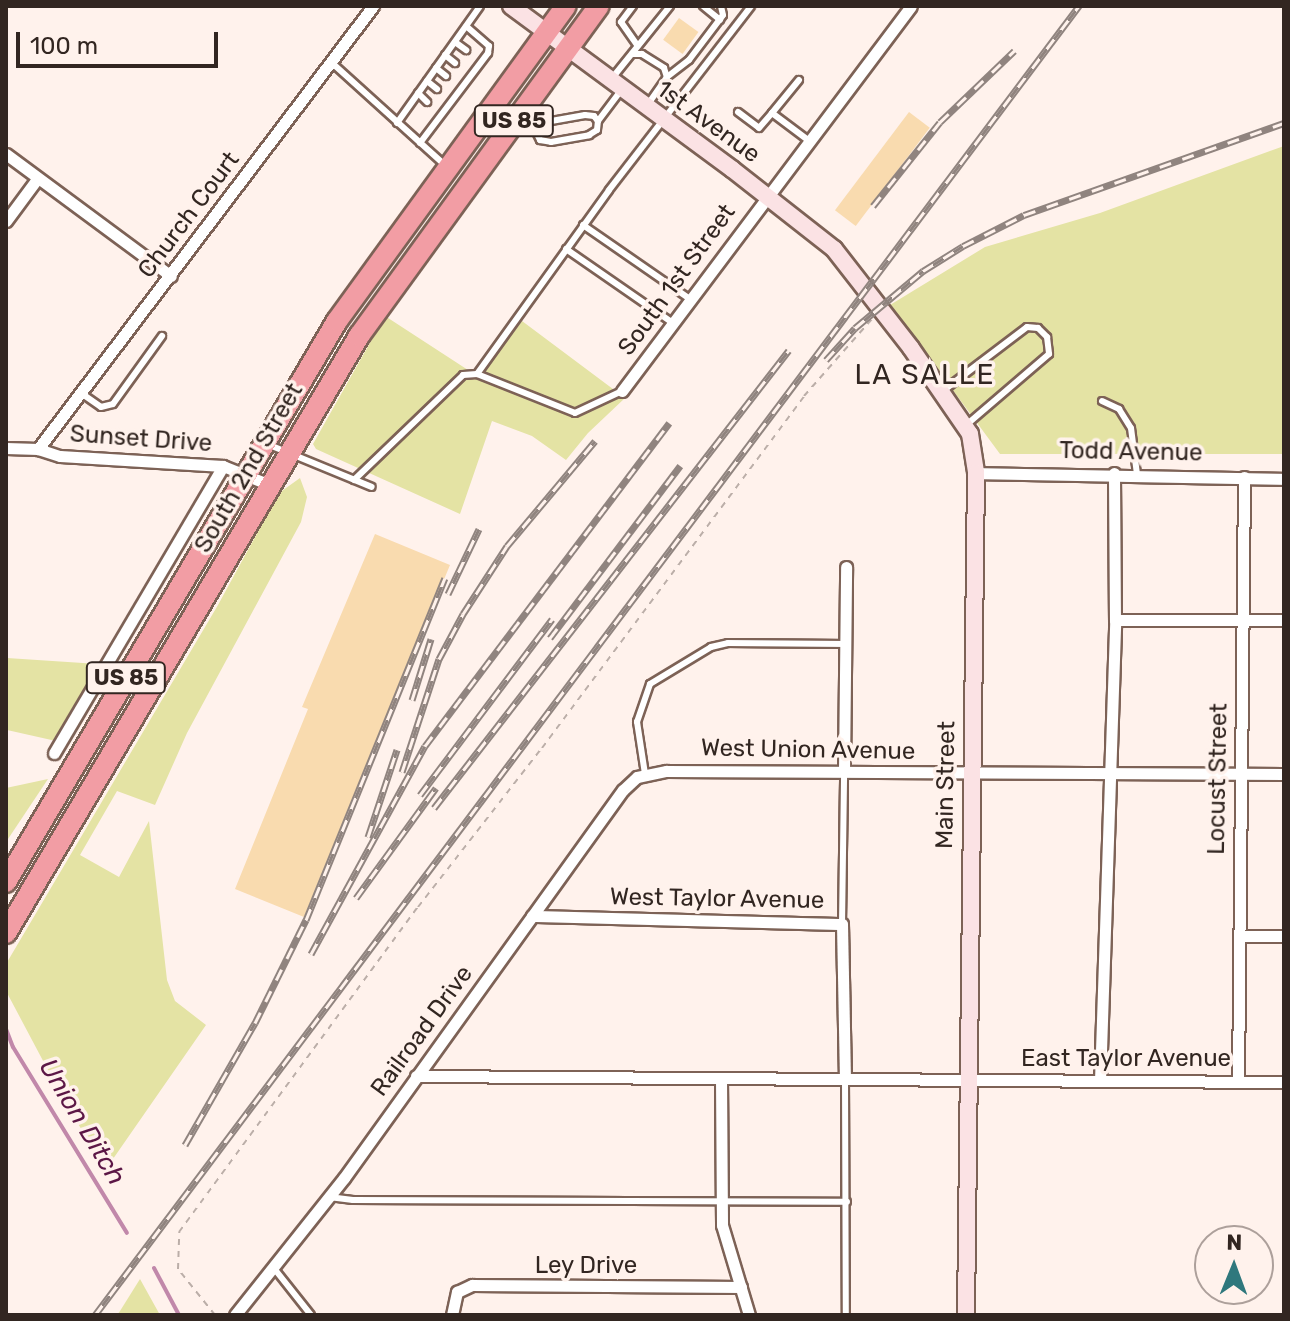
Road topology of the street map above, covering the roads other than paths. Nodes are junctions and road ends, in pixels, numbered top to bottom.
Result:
1 (373, 6) edge
2 (480, 6) edge
3 (511, 6) edge
4 (566, 6) edge
5 (599, 6) edge
6 (633, 6) edge
7 (670, 6) edge
8 (703, 6) edge
9 (721, 6) edge
10 (751, 6) edge
11 (911, 6) edge
12 (720, 20) junction
13 (466, 26) junction
14 (546, 33) junction
15 (455, 42) junction
16 (638, 46) junction
17 (567, 48) junction
18 (466, 50) dead end
19 (632, 54) junction
20 (445, 55) junction
21 (331, 62) junction
22 (455, 63) dead end
23 (436, 68) junction
24 (446, 76) dead end
25 (667, 77) junction
26 (799, 80) dead end
27 (427, 81) junction
28 (616, 84) junction
29 (437, 89) dead end
30 (418, 93) junction
31 (427, 102) dead end
32 (647, 106) junction
33 (738, 112) dead end
34 (772, 113) junction
35 (665, 120) junction
36 (598, 121) junction
37 (397, 123) junction
38 (511, 125) junction
39 (536, 132) junction
40 (808, 140) junction
41 (420, 143) junction
42 (6, 154) edge
43 (447, 167) junction
44 (37, 179) junction
45 (767, 196) junction
46 (6, 221) edge
47 (583, 225) junction
48 (566, 249) junction
49 (171, 276) junction
50 (866, 290) joint
51 (690, 299) junction
52 (673, 323) junction
53 (162, 336) dead end
54 (477, 374) junction
55 (622, 391) joint
56 (941, 392) junction
57 (81, 393) junction
58 (1102, 401) dead end
59 (964, 427) junction
60 (264, 443) junction
61 (6, 448) edge
62 (38, 449) junction
63 (287, 453) junction
64 (223, 466) junction
65 (247, 473) junction
66 (976, 473) junction
67 (1114, 473) junction
68 (1137, 474) junction
69 (1244, 477) junction
70 (1284, 479) edge
71 (354, 480) junction
72 (270, 485) junction
73 (372, 487) dead end
74 (846, 567) dead end
75 (1115, 620) junction
76 (1243, 620) junction
77 (1284, 620) edge
78 (845, 644) junction
79 (54, 753) dead end
80 (844, 771) junction
81 (1240, 773) junction
82 (645, 774) junction
83 (971, 774) junction
84 (1108, 774) junction
85 (1284, 774) edge
86 (6, 882) edge
87 (532, 916) junction
88 (842, 924) junction
89 (6, 933) edge
90 (1240, 936) junction
91 (1284, 936) edge
92 (416, 1076) junction
93 (721, 1079) junction
94 (845, 1079) junction
95 (968, 1080) junction
96 (1100, 1081) junction
97 (1238, 1082) junction
98 (1284, 1082) edge
99 (329, 1197) junction
100 (721, 1202) junction
101 (847, 1202) junction
102 (273, 1267) junction
103 (741, 1287) junction
104 (235, 1315) edge
105 (311, 1315) edge
106 (452, 1315) edge
107 (749, 1315) edge
108 (846, 1315) edge
109 (966, 1315) edge

1 - 21 street, Church Court
2 - 13 lane
3 - 14 street, 1st Avenue
4 - 14 highway, US 85
5 - 17 highway, US 85
6 - 16 lane
7 - 16 lane
8 - 12 lane
9 - 12 lane
10 - 35 lane
11 - 40 street, South 1st Street
12 - 25 lane
13 - 15 lane
13 - 41 lane
14 - 17 street, 1st Avenue
14 - 43 highway, South 2nd Street / US 85
15 - 18 lane
15 - 20 lane
16 - 19 lane
17 - 28 street, 1st Avenue
17 - 38 highway, South 2nd Street / US 85
19 - 25 lane
19 - 28 lane
20 - 22 lane
20 - 23 lane
21 - 37 lane
21 - 49 street, Church Court
23 - 24 lane
23 - 27 lane
25 - 32 lane
26 - 34 lane
27 - 29 lane
27 - 30 lane
28 - 32 street, 1st Avenue
28 - 36 lane
30 - 31 lane
30 - 37 lane
32 - 35 street, 1st Avenue
33 - 34 lane
34 - 40 lane
35 - 45 street, 1st Avenue
35 - 47 lane
36 - 39 lane
36 - 39 lane
37 - 41 lane
38 - 39 lane
38 - 63 highway, South 2nd Street / US 85
40 - 45 street, South 1st Street
41 - 43 lane
42 - 44 street
43 - 60 highway, South 2nd Street / US 85
44 - 46 street
44 - 49 street
45 - 50 street, 1st Avenue
45 - 51 street, South 1st Street
47 - 48 lane
47 - 51 lane
48 - 52 lane
48 - 54 lane
49 - 57 street, Church Court
50 - 56 street, Main Street
51 - 52 street, South 1st Street
52 - 55 street, South 1st Street
53 - 57 lane
54 - 55 lane
54 - 71 lane
56 - 59 street, Main Street
56 - 59 lane
57 - 62 street, Church Court
58 - 68 lane
59 - 66 street, Main Street
60 - 63 lane
60 - 65 highway, South 2nd Street / US 85
61 - 62 street, Sunset Drive
62 - 64 street, Sunset Drive
63 - 71 lane
63 - 72 highway, South 2nd Street / US 85
64 - 65 street, Sunset Drive
64 - 79 street
65 - 72 street, Sunset Drive
65 - 86 highway, South 2nd Street / US 85
66 - 67 street, Todd Avenue
66 - 83 street, Main Street
67 - 68 street, Todd Avenue
67 - 75 street
68 - 69 street, Todd Avenue
69 - 70 street, Todd Avenue
69 - 76 street, Locust Street
71 - 73 lane
72 - 89 highway, South 2nd Street / US 85
74 - 78 street
75 - 76 street
75 - 84 street
76 - 77 street
76 - 81 street, Locust Street
78 - 80 street
78 - 82 lane
80 - 82 street, West Union Avenue
80 - 83 street, West Union Avenue
80 - 88 lane
81 - 84 street, West Union Avenue
81 - 85 street, West Union Avenue
81 - 90 street, Locust Street
82 - 87 street, Railroad Drive
83 - 84 street, West Union Avenue
83 - 95 street, Main Street
84 - 96 street
87 - 88 street, West Taylor Avenue
87 - 92 street, Railroad Drive
88 - 94 street, West Taylor Avenue
90 - 91 street
90 - 97 street, Locust Street
92 - 93 street
92 - 99 street, Railroad Drive
93 - 94 street
93 - 100 street
94 - 95 street
94 - 101 lane
95 - 96 street, East Taylor Avenue
95 - 109 street, Main Street
96 - 97 street, East Taylor Avenue
97 - 98 street, East Taylor Avenue
99 - 100 lane
99 - 102 street, Railroad Drive
100 - 101 lane
100 - 103 street
101 - 108 lane
102 - 104 street, Railroad Drive
102 - 105 lane
103 - 106 street, Ley Drive
103 - 107 street

